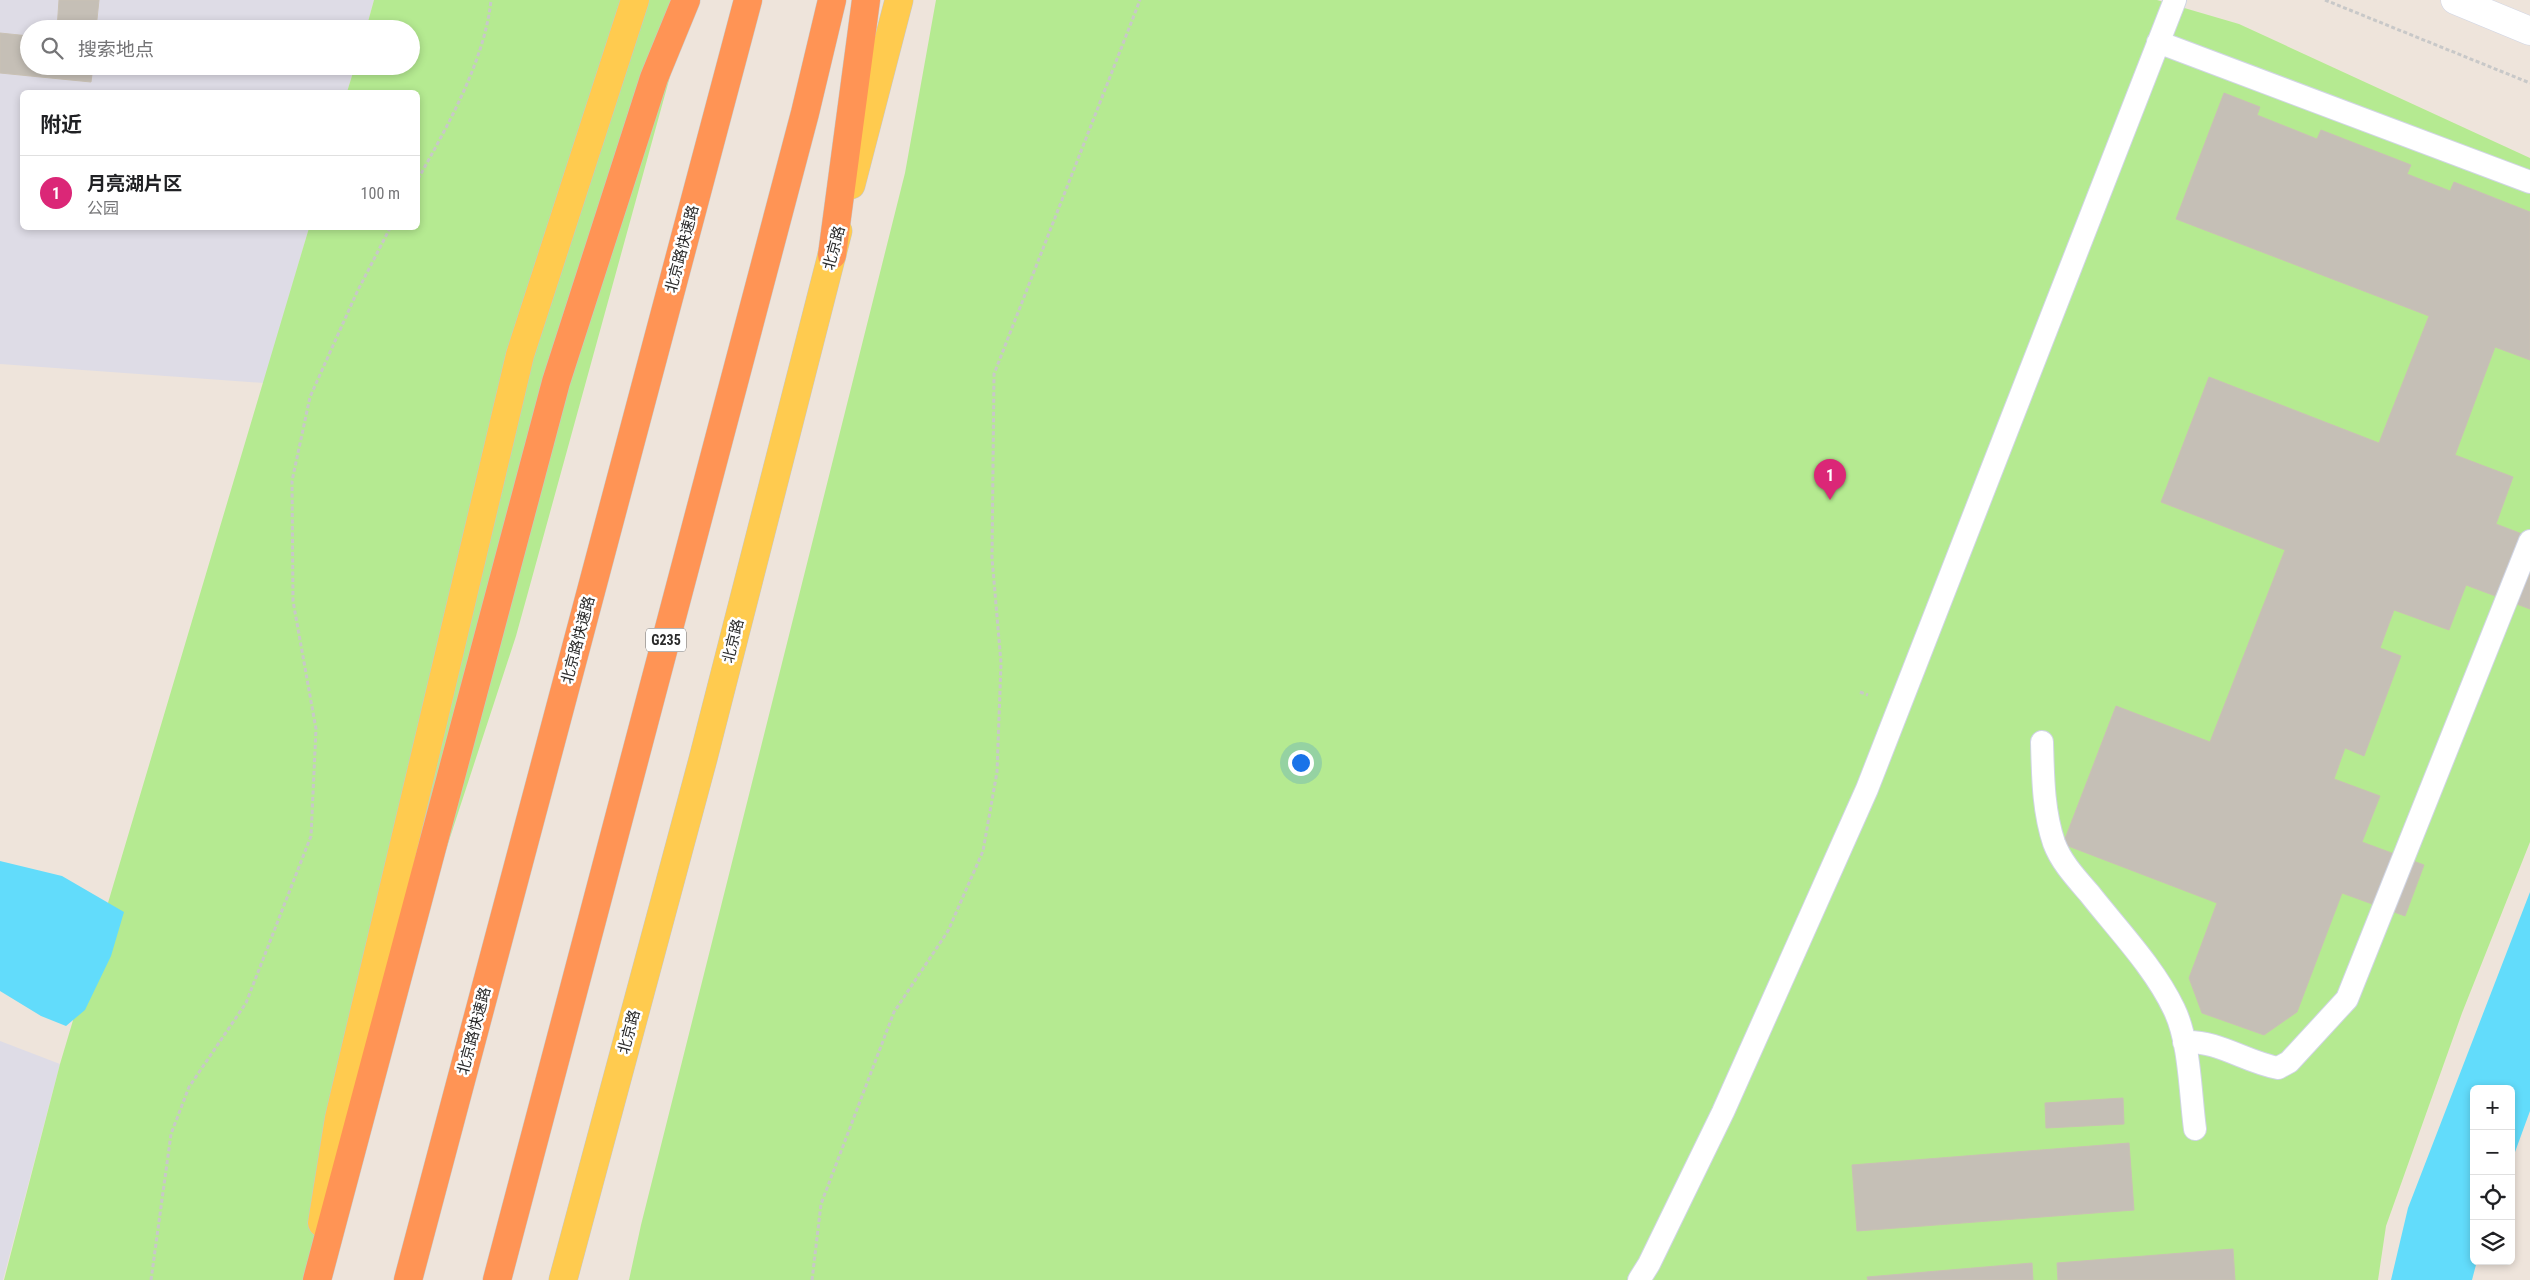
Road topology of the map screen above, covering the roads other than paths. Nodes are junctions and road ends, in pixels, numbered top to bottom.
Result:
1 (634, 0) edge
2 (686, 0) edge
3 (748, 0) edge
4 (832, 0) edge
5 (866, 0) edge
6 (899, 0) edge
7 (2175, 0) edge
8 (2455, 0) edge
9 (2530, 32) edge
10 (2158, 42) junction
11 (2530, 182) edge
12 (832, 255) junction
13 (2530, 541) edge
14 (2042, 742) dead end
15 (2184, 1042) junction
16 (2194, 1129) dead end
17 (313, 1280) edge
18 (317, 1280) edge
19 (408, 1280) edge
20 (497, 1280) edge
21 (563, 1280) edge
22 (1639, 1280) edge

1 - 17 main road
2 - 18 highway
3 - 19 highway, 北京路快速路
4 - 20 highway, G235
5 - 12 highway
6 - 12 main road, 北京路
7 - 10 lane
8 - 9 street
10 - 11 lane
10 - 22 lane
12 - 21 main road, 北京路
13 - 15 lane
14 - 15 lane
15 - 16 lane

